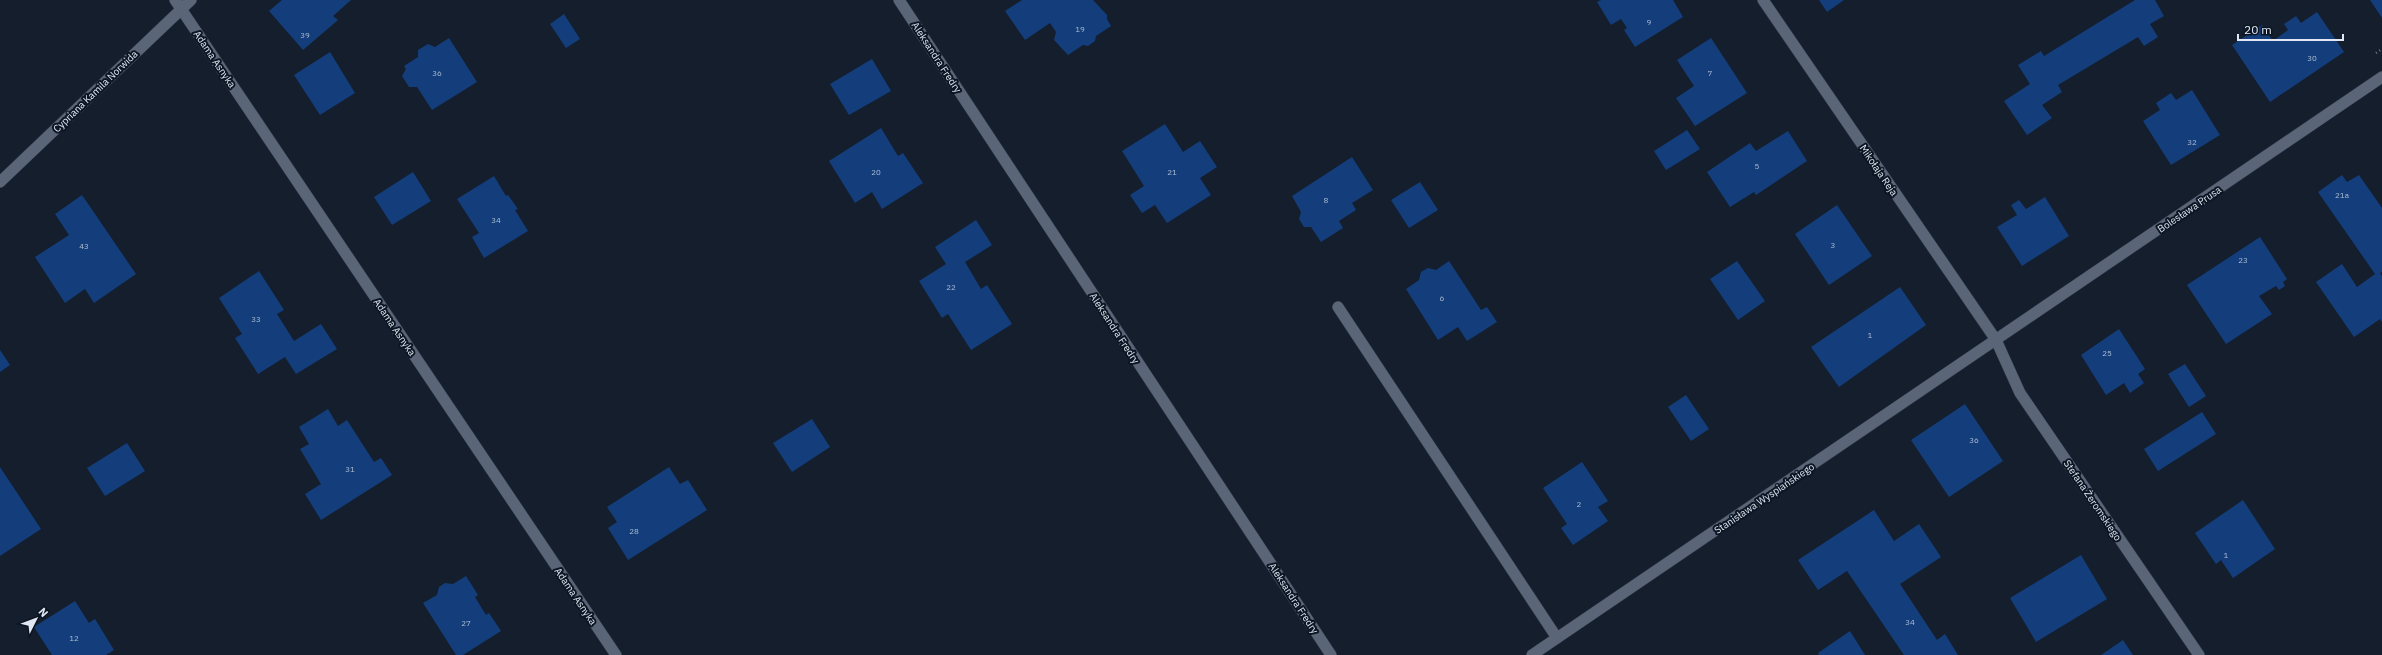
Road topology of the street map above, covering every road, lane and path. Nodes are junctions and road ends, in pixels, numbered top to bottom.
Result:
1 (191, 0) edge
2 (899, 0) edge
3 (1763, 0) edge
4 (178, 5) edge
5 (2382, 78) edge
6 (0, 182) edge
7 (1338, 307) dead end
8 (1996, 340) junction
9 (1557, 638) junction
10 (616, 655) edge
11 (1331, 655) edge
12 (1532, 655) edge
13 (2199, 655) edge

1 - 4 street, Cypriana Kamila Norwida
2 - 11 street, Aleksandra Fredry
3 - 8 street, Mikołaja Reja
4 - 6 street, Cypriana Kamila Norwida
4 - 10 street, Adama Asnyka
5 - 8 street, Bolesława Prusa
7 - 9 street
8 - 9 street, Stanisława Wyspiańskiego
8 - 13 street, Stefana Żeromskiego
9 - 12 street, Stanisława Wyspiańskiego

